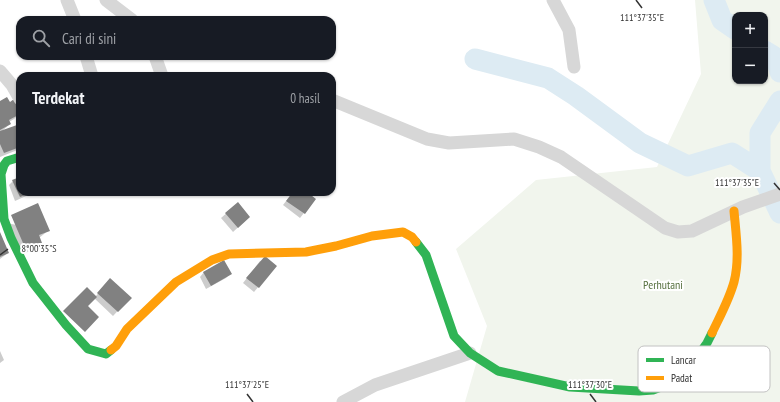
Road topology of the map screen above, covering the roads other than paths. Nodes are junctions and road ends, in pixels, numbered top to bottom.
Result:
1 (66, 0) edge
2 (106, 0) edge
3 (553, 0) edge
4 (73, 16) edge
5 (127, 16) edge
6 (87, 60) edge
7 (156, 60) edge
8 (574, 67) dead end
9 (0, 71) edge
10 (91, 72) edge
11 (161, 72) edge
12 (16, 92) edge
13 (336, 102) edge
14 (16, 158) edge
15 (780, 194) edge
16 (739, 209) junction
17 (705, 346) edge
18 (470, 353) junction
19 (649, 392) edge
20 (638, 397) edge
21 (342, 402) edge

1 - 4 street
2 - 5 street
3 - 8 street
6 - 10 street
7 - 11 street
9 - 12 street
13 - 16 street
14 - 18 street
15 - 16 street
16 - 17 street
18 - 20 street
18 - 21 street
19 - 20 street

